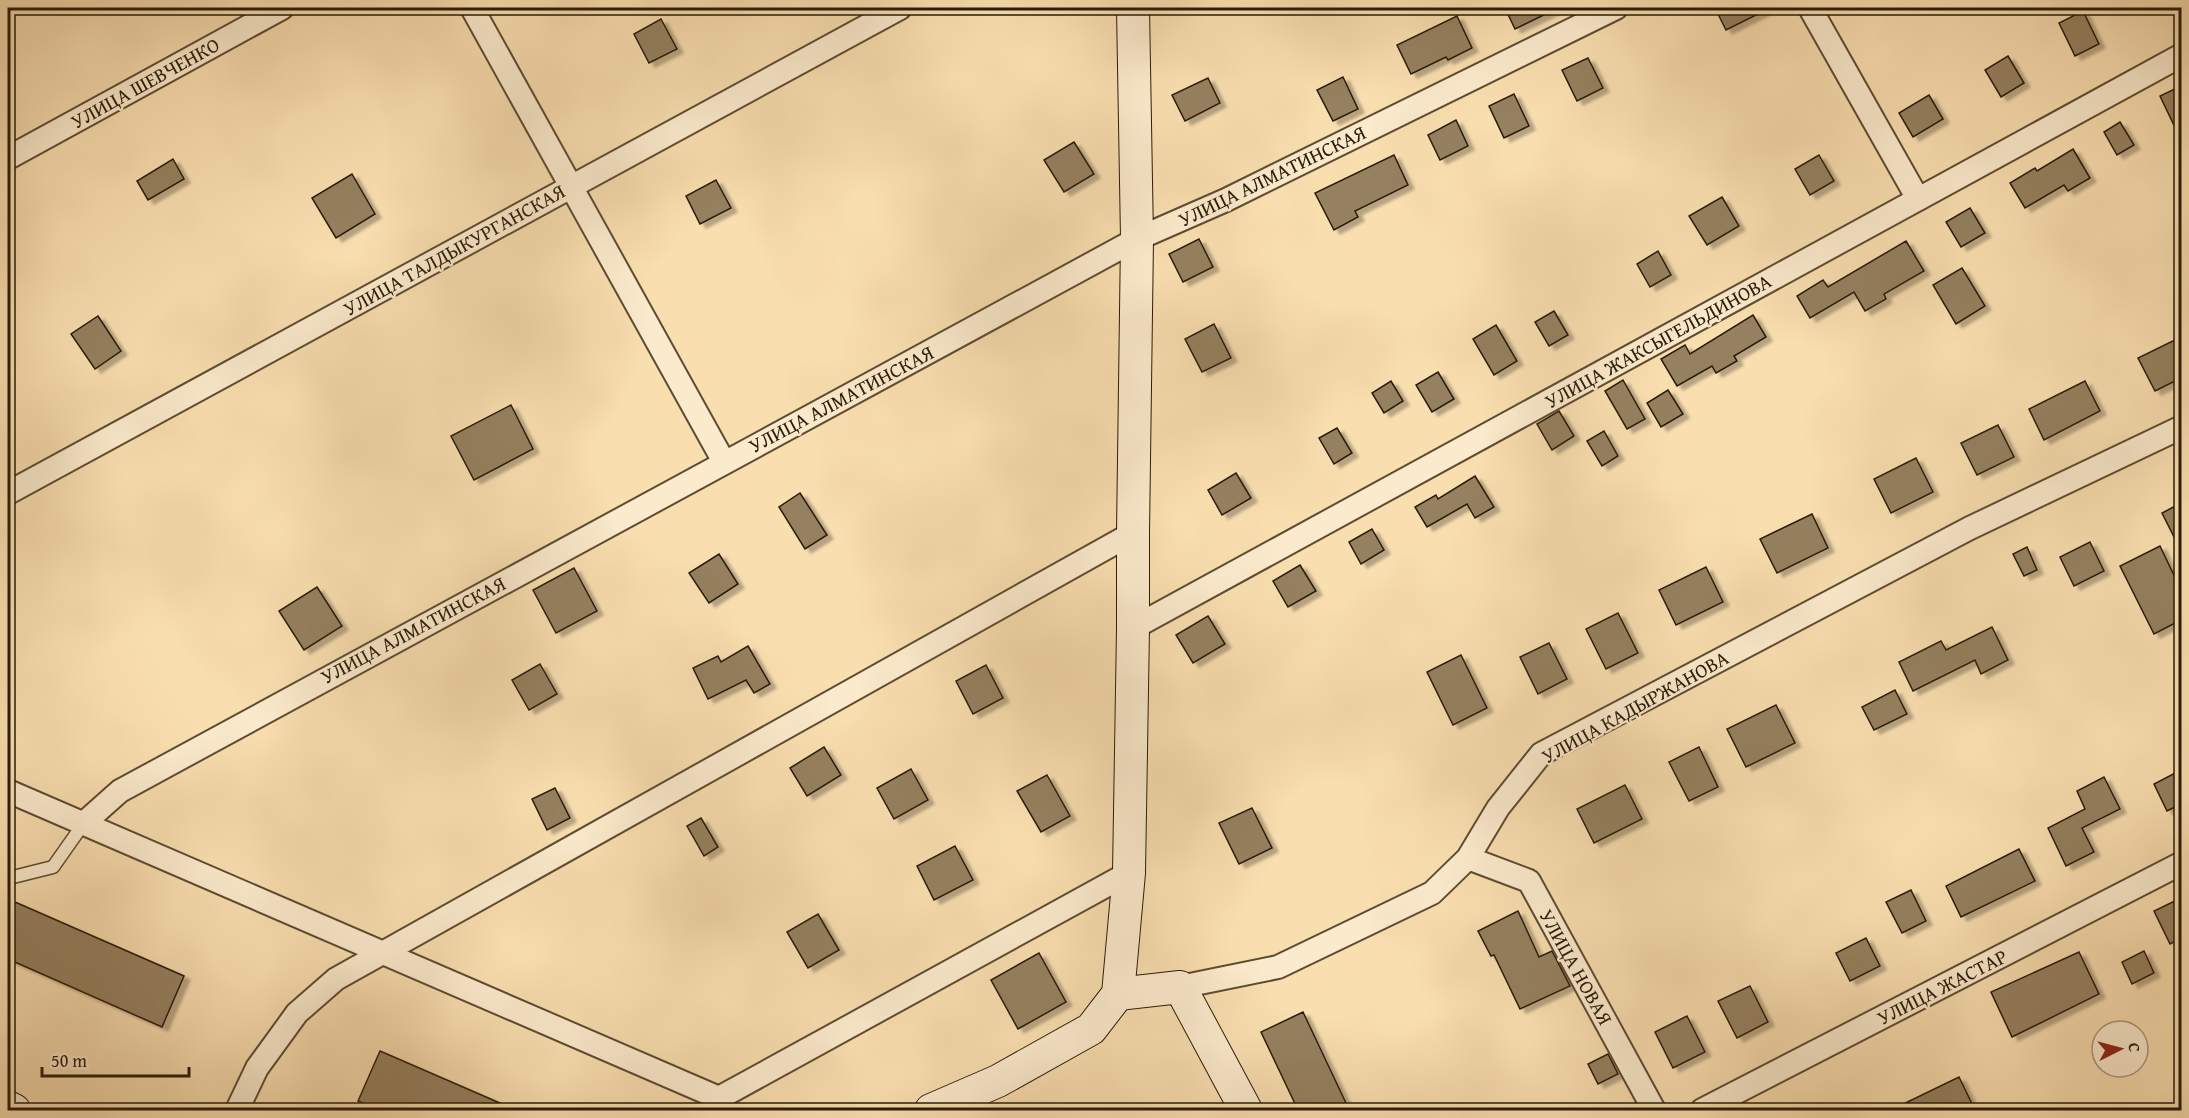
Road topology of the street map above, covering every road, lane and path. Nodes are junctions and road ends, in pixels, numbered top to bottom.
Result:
1 (282, 8) edge
2 (472, 8) edge
3 (900, 8) edge
4 (1133, 8) edge
5 (1616, 8) edge
6 (1810, 8) edge
7 (2181, 55) edge
8 (8, 158) edge
9 (571, 187) junction
10 (1918, 199) junction
11 (1137, 239) junction
12 (2181, 426) edge
13 (724, 462) junction
14 (8, 493) edge
15 (1133, 533) junction
16 (1133, 628) junction
17 (8, 791) edge
18 (84, 823) junction
19 (1468, 858) junction
20 (2181, 863) edge
21 (1129, 873) junction
22 (8, 875) edge
23 (383, 953) junction
24 (1180, 987) junction
25 (1118, 994) junction
26 (720, 1104) edge
27 (8, 1107) edge
28 (15, 1110) edge
29 (237, 1110) edge
30 (931, 1110) edge
31 (1246, 1110) edge
32 (1654, 1110) edge
33 (1702, 1110) edge

1 - 8 street, УЛИЦА ШЕВЧЕНКО
2 - 9 street
3 - 9 street, УЛИЦА ТАЛДЫКУРГАНСКАЯ
4 - 11 street
5 - 11 street, УЛИЦА АЛМАТИНСКАЯ
6 - 10 street
7 - 10 street, УЛИЦА ЖАКСЫГЕЛЬДИНОВА
9 - 13 street
9 - 14 street, УЛИЦА ТАЛДЫКУРГАНСКАЯ
10 - 16 street, УЛИЦА ЖАКСЫГЕЛЬДИНОВА
11 - 13 street, УЛИЦА АЛМАТИНСКАЯ
11 - 15 street
12 - 19 street, УЛИЦА КАДЫРЖАНОВА
13 - 18 street, УЛИЦА АЛМАТИНСКАЯ
15 - 16 street
15 - 23 street
16 - 21 street
17 - 18 street
18 - 22 lane
18 - 23 street
19 - 24 street, УЛИЦА КАДЫРЖАНОВА
19 - 32 street, УЛИЦА НОВАЯ
20 - 33 street, УЛИЦА ЖАСТАР
21 - 25 street
21 - 26 street
23 - 26 street
23 - 29 street
24 - 25 street, УЛИЦА КАДЫРЖАНОВА
24 - 31 street
25 - 30 street
27 - 28 street

